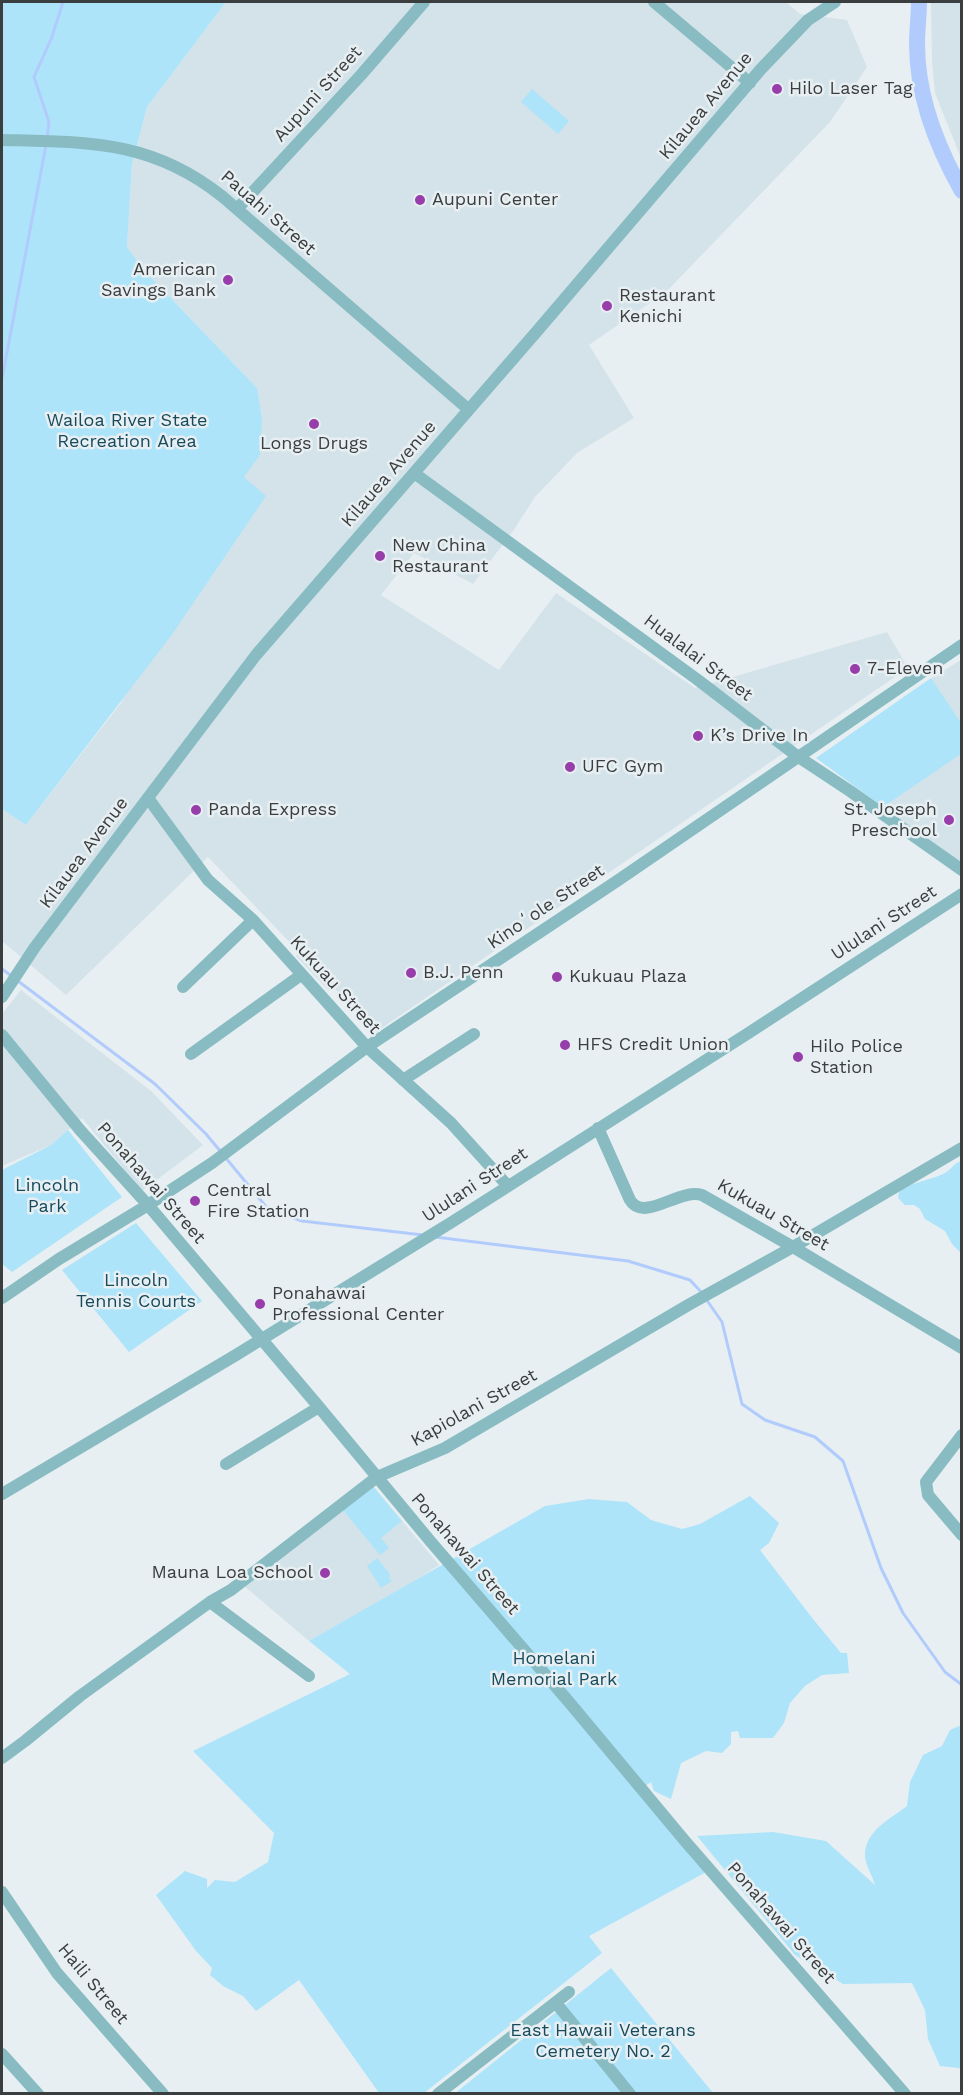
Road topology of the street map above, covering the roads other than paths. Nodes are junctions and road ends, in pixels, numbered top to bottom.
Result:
1 (424, 2) edge
2 (654, 2) edge
3 (835, 2) edge
4 (750, 83) junction
5 (2, 140) edge
6 (237, 208) junction
7 (468, 409) junction
8 (414, 473) junction
9 (962, 645) edge
10 (797, 756) junction
11 (148, 798) junction
12 (962, 870) edge
13 (962, 894) edge
14 (253, 920) junction
15 (301, 975) junction
16 (183, 987) dead end
17 (4, 993) edge
18 (474, 1034) dead end
19 (2, 1035) edge
20 (367, 1047) junction
21 (191, 1053) dead end
22 (403, 1080) junction
23 (598, 1128) junction
24 (962, 1148) edge
25 (507, 1185) junction
26 (148, 1205) junction
27 (793, 1247) junction
28 (2, 1298) edge
29 (261, 1340) junction
30 (962, 1348) edge
31 (319, 1407) junction
32 (962, 1435) edge
33 (226, 1464) dead end
34 (377, 1477) junction
35 (2, 1494) edge
36 (962, 1535) edge
37 (210, 1602) junction
38 (309, 1676) dead end
39 (2, 1758) edge
40 (2, 1892) edge
41 (569, 1992) dead end
42 (556, 2003) junction
43 (2, 2054) edge
44 (38, 2094) edge
45 (163, 2094) edge
46 (438, 2094) edge
47 (630, 2094) edge
48 (905, 2094) edge

1 - 6 street, Aupuni Street
2 - 4 street
3 - 4 street, Kilauea Avenue
4 - 7 street, Kilauea Avenue
5 - 6 street, Pauahi Street
6 - 7 street, Pauahi Street
7 - 8 street, Kilauea Avenue
8 - 10 street, Hualalai Street
8 - 11 street, Kilauea Avenue
9 - 10 street, Kinoʻole Street
10 - 12 street, Hualalai Street
10 - 20 street, Kinoʻole Street
11 - 14 street, Kukuau Street
11 - 17 street, Kilauea Avenue
13 - 23 street, Ululani Street
14 - 15 street, Kukuau Street
14 - 16 street
15 - 20 street, Kukuau Street
15 - 21 street
18 - 22 street
19 - 26 street, Ponahawai Street
20 - 22 street, Kukuau Street
20 - 26 street, Kinoʻole Street
22 - 25 street, Kukuau Street
23 - 25 street, Ululani Street
23 - 27 street, Kukuau Street
24 - 27 street, Kapiolani Street
25 - 29 street, Ululani Street
26 - 28 street, Kinoʻole Street
26 - 29 street, Ponahawai Street
27 - 30 street, Kukuau Street
27 - 34 street, Kapiolani Street
29 - 31 street, Ponahawai Street
29 - 35 street, Ululani Street
31 - 33 street
31 - 34 street, Ponahawai Street
32 - 36 street
34 - 37 street, Kapiolani Street
34 - 48 street, Ponahawai Street
37 - 38 street
37 - 39 street, Kapiolani Street
40 - 45 street, Haili Street
41 - 42 street
42 - 46 street
42 - 47 street
43 - 44 street

